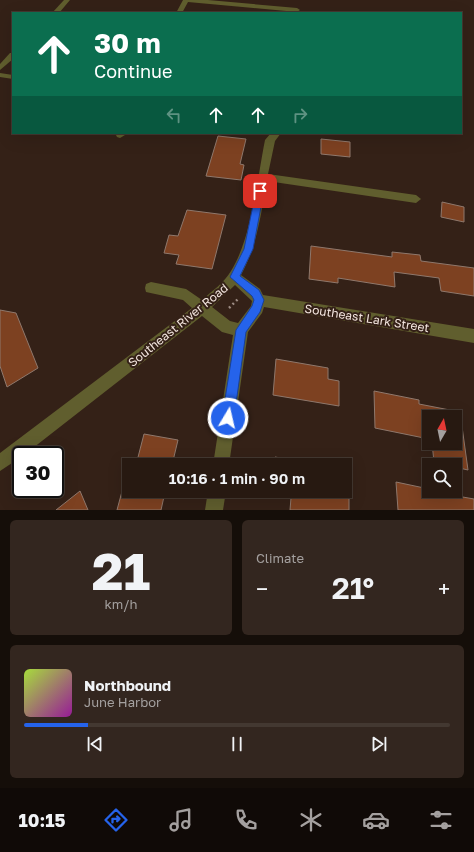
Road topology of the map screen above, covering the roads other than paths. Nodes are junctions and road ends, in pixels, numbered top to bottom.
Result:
1 (67, 0) edge
2 (186, 0) edge
3 (297, 9) edge
4 (56, 12) edge
5 (180, 12) edge
6 (12, 56) edge
7 (0, 68) edge
8 (0, 75) edge
9 (12, 77) edge
10 (271, 135) edge
11 (263, 177) junction
12 (416, 199) dead end
13 (234, 277) junction
14 (151, 288) dead end
15 (259, 300) junction
16 (203, 307) junction
17 (241, 330) junction
18 (474, 336) edge
19 (222, 458) edge
20 (0, 463) edge
21 (216, 498) edge
22 (214, 510) edge

1 - 4 street
2 - 3 street
2 - 5 street
6 - 7 street
8 - 9 street
10 - 11 street, Southeast River Road
11 - 12 street
11 - 13 street, Southeast River Road
13 - 15 street
13 - 16 street, Southeast River Road
14 - 16 street
15 - 17 street
15 - 18 street, Southeast Lark Street
16 - 17 street
16 - 20 street, Southeast River Road
17 - 19 street
21 - 22 street

